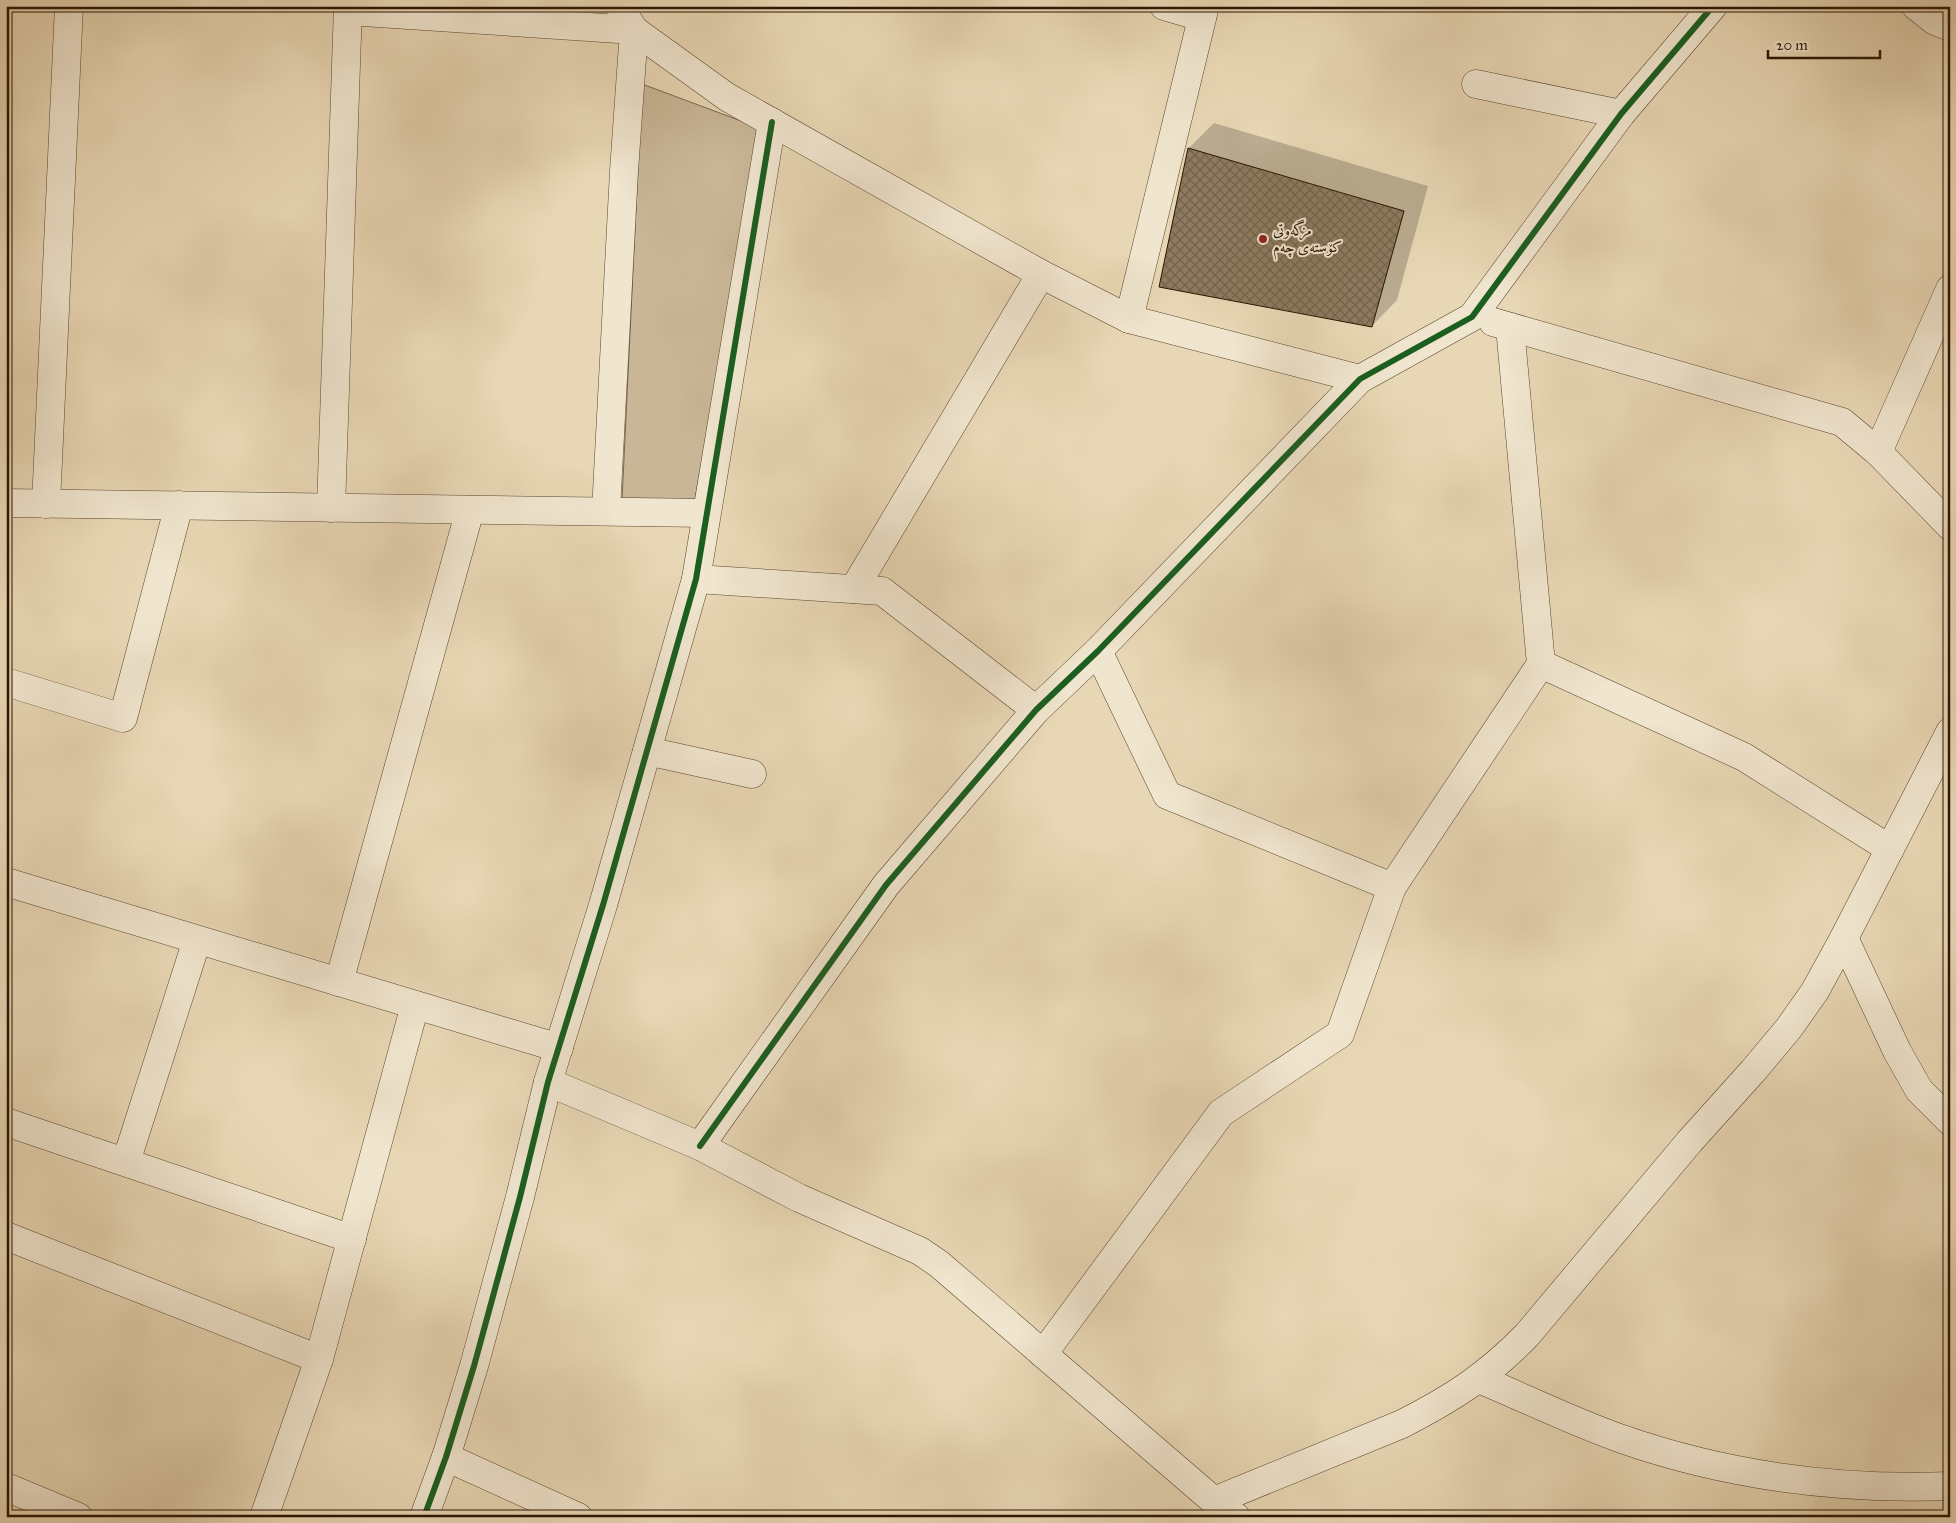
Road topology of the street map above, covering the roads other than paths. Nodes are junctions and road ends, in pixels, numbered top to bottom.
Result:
1 (69, 6) edge
2 (619, 6) edge
3 (1164, 6) edge
4 (1713, 6) edge
5 (1916, 6) edge
6 (348, 8) edge
7 (1204, 12) edge
8 (1692, 18) edge
9 (1950, 27) edge
10 (634, 30) junction
11 (1476, 84) dead end
12 (1621, 114) junction
13 (772, 122) junction
14 (1042, 274) junction
15 (1950, 289) edge
16 (1472, 316) junction
17 (1129, 319) junction
18 (1510, 327) junction
19 (1360, 379) junction
20 (1878, 452) junction
21 (6, 503) edge
22 (46, 504) junction
23 (180, 506) junction
24 (331, 508) junction
25 (470, 510) junction
26 (606, 511) junction
27 (706, 513) junction
28 (1950, 526) edge
29 (696, 578) junction
30 (854, 589) junction
31 (1098, 651) junction
32 (1541, 664) junction
33 (6, 682) edge
34 (1036, 710) junction
35 (1950, 732) edge
36 (647, 751) junction
37 (752, 774) dead end
38 (1890, 849) junction
39 (6, 882) edge
40 (1392, 887) junction
41 (1844, 938) junction
42 (198, 940) junction
43 (339, 982) junction
44 (415, 1005) junction
45 (559, 1048) junction
46 (548, 1082) junction
47 (1950, 1121) edge
48 (6, 1122) edge
49 (700, 1146) junction
50 (126, 1162) junction
51 (6, 1236) edge
52 (352, 1239) junction
53 (1043, 1354) junction
54 (319, 1359) junction
55 (1479, 1379) junction
56 (446, 1457) junction
57 (1950, 1486) edge
58 (6, 1487) edge
59 (1225, 1509) edge
60 (78, 1517) edge
61 (264, 1517) edge
62 (424, 1517) edge
63 (578, 1517) edge

1 - 22 street
2 - 10 street
3 - 7 street
4 - 8 street
5 - 9 street
6 - 10 street
6 - 24 street
7 - 17 street
8 - 12 street
10 - 13 street
10 - 26 street
11 - 12 street
12 - 16 street
13 - 14 street
13 - 27 street
14 - 17 street
14 - 30 street
15 - 20 street
16 - 18 street
16 - 19 street
17 - 19 street
18 - 20 street
18 - 32 street
19 - 31 street
20 - 28 street
21 - 22 street
22 - 23 street
23 - 24 street
23 - 33 street
24 - 25 street
25 - 26 street
25 - 43 street
26 - 27 street
27 - 29 street
29 - 30 street
29 - 36 street
30 - 34 street
31 - 34 street
31 - 40 street
32 - 38 street
32 - 40 street
34 - 49 street
35 - 38 street
36 - 37 street
36 - 45 street
38 - 41 street
39 - 42 street
40 - 53 street
41 - 47 street
41 - 55 street
42 - 43 street
42 - 50 street
43 - 44 street
44 - 45 street
44 - 52 street
45 - 46 street
46 - 49 street
46 - 56 street
48 - 50 street
49 - 53 street
50 - 52 street
51 - 54 street
52 - 54 street
53 - 59 street
54 - 61 street
55 - 57 street
55 - 59 street
56 - 62 street
56 - 63 street
58 - 60 street

